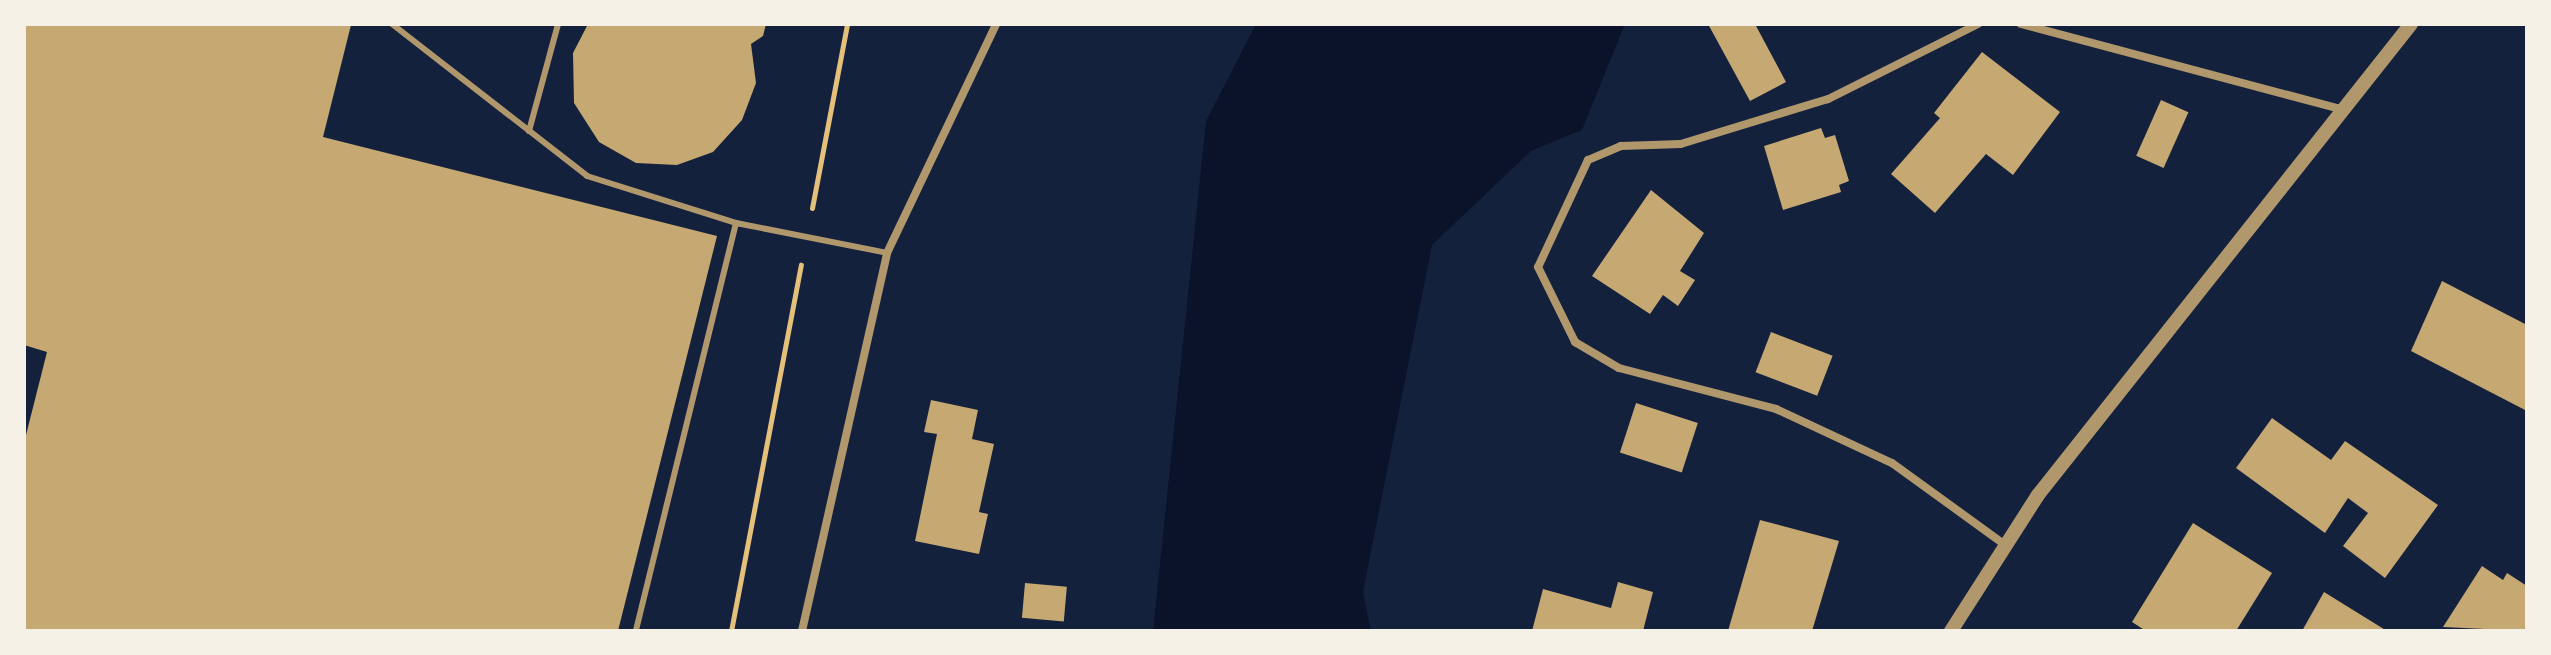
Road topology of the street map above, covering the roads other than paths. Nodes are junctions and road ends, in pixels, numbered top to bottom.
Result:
1 (392, 24) edge
2 (558, 24) edge
3 (996, 24) edge
4 (1978, 24) edge
5 (2021, 24) edge
6 (2411, 24) edge
7 (2344, 110) junction
8 (529, 131) junction
9 (736, 223) junction
10 (887, 253) junction
11 (2004, 544) junction
12 (636, 631) edge
13 (802, 631) edge
14 (1951, 631) edge

1 - 8 lane
2 - 8 lane
3 - 10 street
4 - 11 street
5 - 7 street
6 - 7 street
7 - 11 street
8 - 9 lane
9 - 10 lane
9 - 12 lane
10 - 13 street
11 - 14 street

